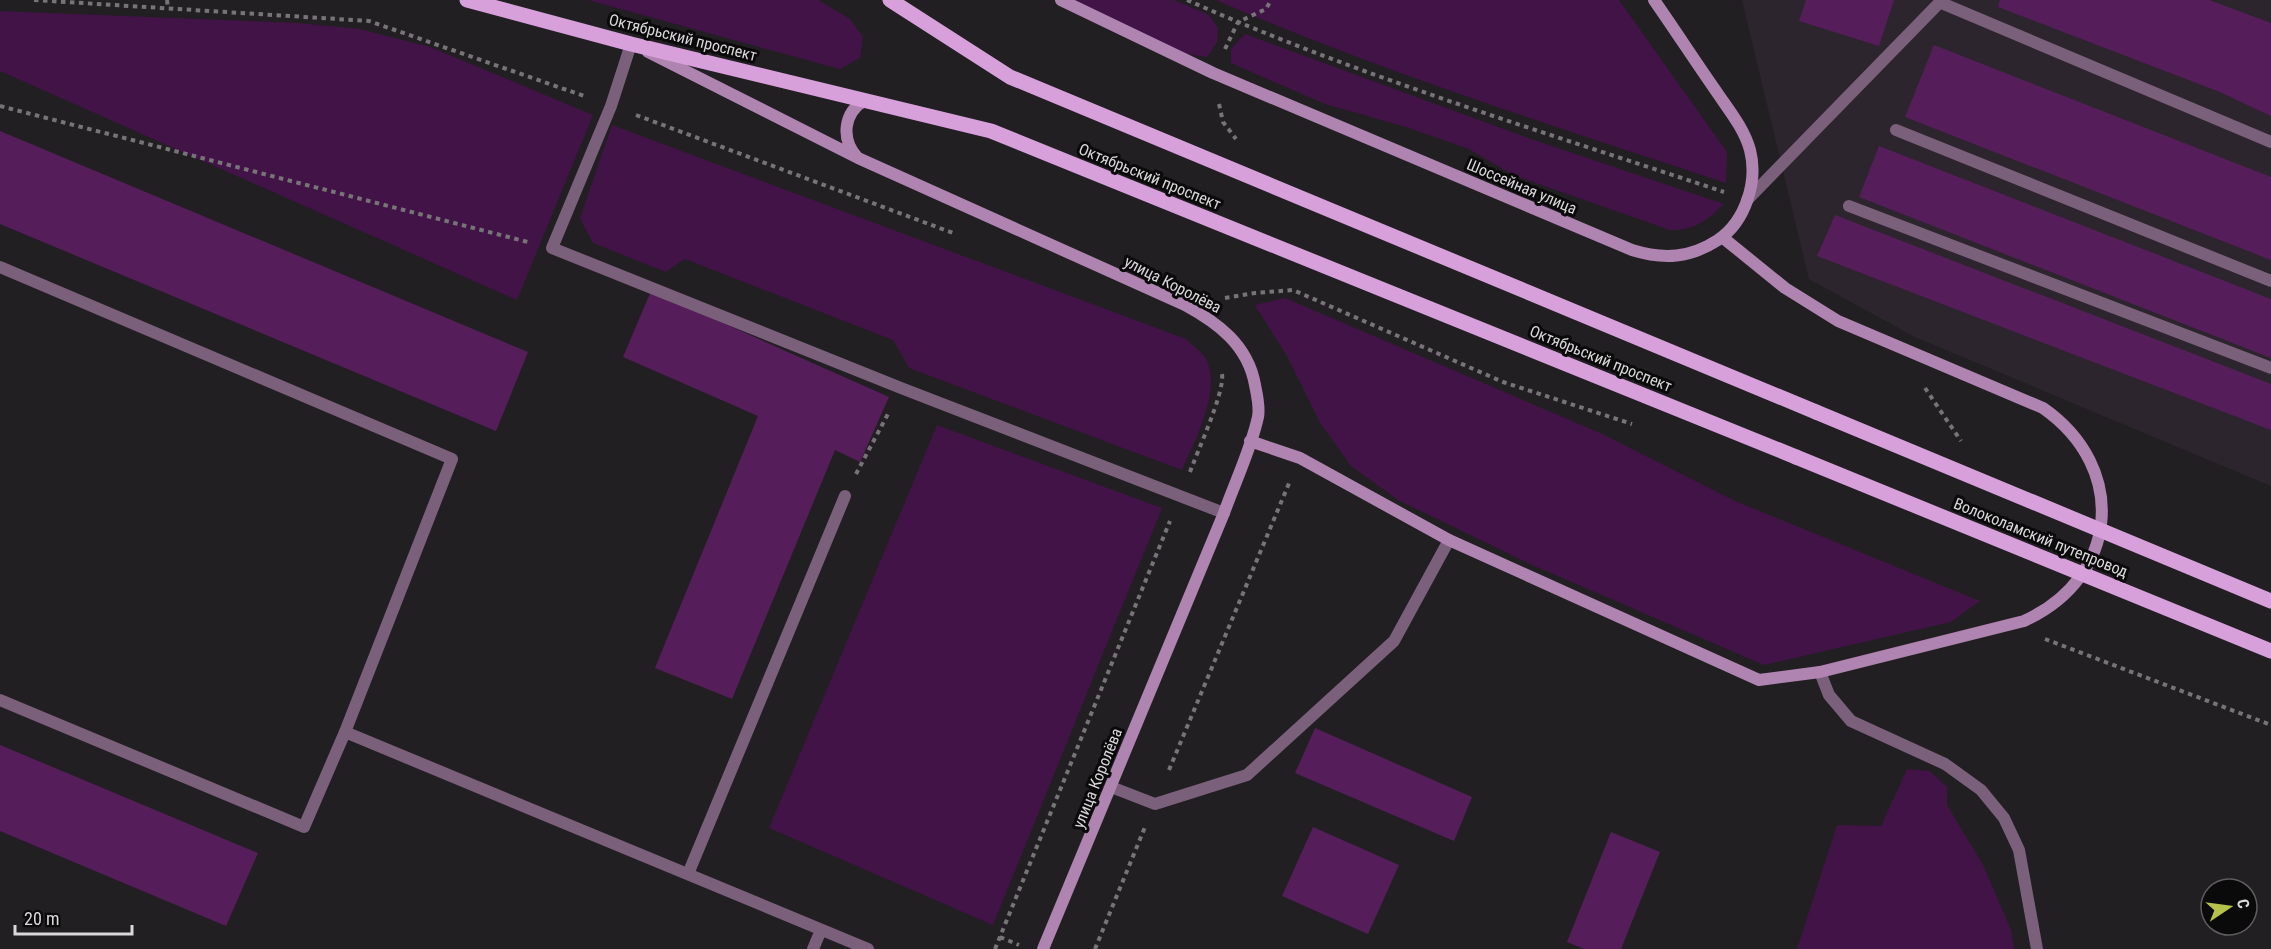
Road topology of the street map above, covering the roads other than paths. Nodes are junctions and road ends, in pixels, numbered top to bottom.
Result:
1 (467, 0) edge
2 (890, 0) edge
3 (1061, 0) edge
4 (1654, 0) edge
5 (1941, 1) edge
6 (631, 44) junction
7 (865, 100) junction
8 (1896, 130) dead end
9 (2271, 142) edge
10 (858, 158) junction
11 (1747, 200) junction
12 (1849, 206) dead end
13 (1722, 237) junction
14 (0, 267) edge
15 (2271, 281) edge
16 (2271, 368) edge
17 (1816, 412) joint
18 (1250, 441) junction
19 (1796, 457) joint
20 (844, 496) road end
21 (1224, 513) junction
22 (1449, 540) junction
23 (2271, 601) edge
24 (2271, 651) edge
25 (1820, 672) junction
26 (0, 700) edge
27 (345, 732) junction
28 (1111, 787) junction
29 (688, 874) junction
30 (821, 930) junction
31 (813, 949) edge
32 (868, 949) edge
33 (1043, 949) edge
34 (2037, 949) edge

1 - 6 main road, Октябрьский проспект
2 - 17 main road, Октябрьский проспект
3 - 13 main road, Шоссейная улица
4 - 11 main road, Шоссейная улица
5 - 9 lane
5 - 11 lane
6 - 7 main road, Октябрьский проспект
6 - 10 main road, улица Королёва
6 - 21 lane
7 - 10 main road
7 - 19 main road, Октябрьский проспект
8 - 15 lane
10 - 18 main road, улица Королёва
11 - 13 main road, Шоссейная улица
12 - 16 lane
13 - 25 main road
14 - 27 lane
17 - 23 main road, Волоколамский путепровод, bridge
18 - 21 main road, улица Королёва
18 - 22 main road
19 - 24 main road, Волоколамский путепровод, bridge
20 - 29 lane
21 - 28 main road, улица Королёва
22 - 25 main road
22 - 28 lane
25 - 34 lane
26 - 27 lane
27 - 29 lane
28 - 33 main road, улица Королёва
29 - 30 lane
30 - 31 lane
30 - 32 lane

